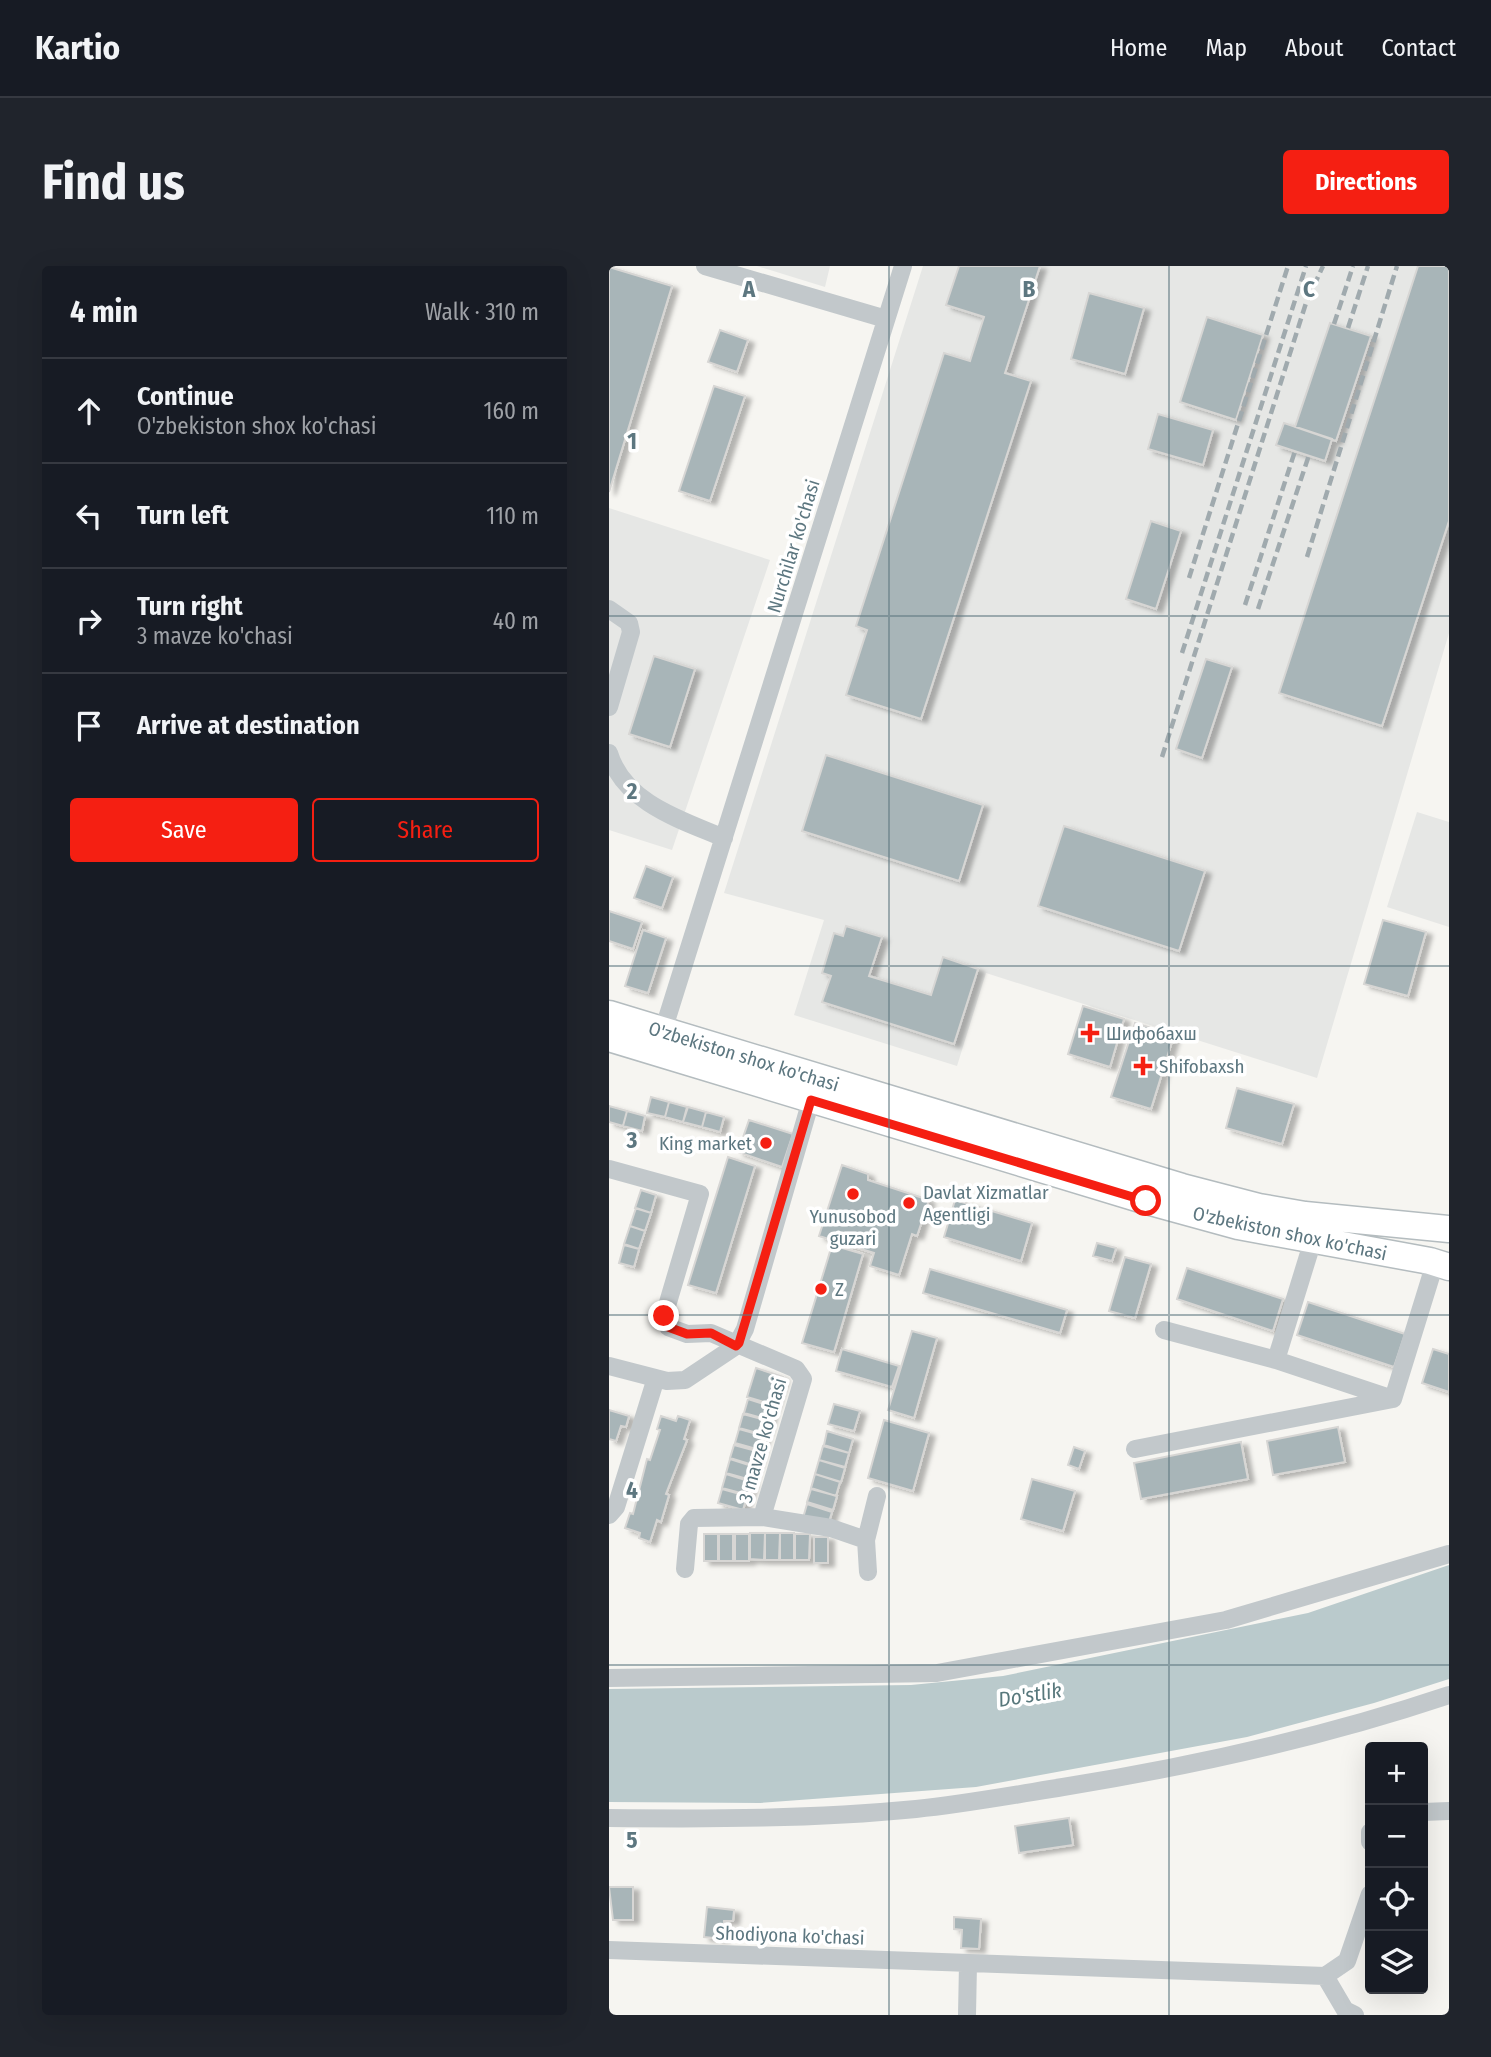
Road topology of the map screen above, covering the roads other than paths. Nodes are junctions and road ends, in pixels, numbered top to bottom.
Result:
1 (705, 266) edge
2 (903, 266) edge
3 (886, 319) junction
4 (609, 609) edge
5 (612, 683) edge
6 (609, 707) edge
7 (609, 753) edge
8 (724, 838) junction
9 (609, 1014) edge
10 (663, 1031) junction
11 (609, 1038) edge
12 (811, 1100) junction
13 (609, 1168) edge
14 (1449, 1229) edge
15 (1313, 1240) junction
16 (1439, 1264) edge
17 (1164, 1330) dead end
18 (736, 1346) junction
19 (1276, 1360) junction
20 (609, 1366) edge
21 (656, 1378) junction
22 (1393, 1399) junction
23 (1135, 1449) dead end
24 (877, 1496) dead end
25 (609, 1515) edge
26 (762, 1517) junction
27 (866, 1540) junction
28 (1449, 1554) edge
29 (685, 1569) dead end
30 (868, 1572) dead end
31 (609, 1678) edge
32 (1449, 1695) edge
33 (1449, 1811) edge
34 (1428, 1812) edge
35 (609, 1818) edge
36 (1365, 1909) edge
37 (609, 1950) edge
38 (968, 1964) junction
39 (1325, 1976) junction
40 (967, 2015) edge
41 (1355, 2015) edge

1 - 3 street
2 - 3 street, Nurchilar ko'chasi
3 - 8 street, Nurchilar ko'chasi
4 - 5 street
5 - 6 street
7 - 8 street
8 - 10 street, Nurchilar ko'chasi
9 - 10 main road, O'zbekiston shox ko'chasi
10 - 14 main road, O'zbekiston shox ko'chasi
11 - 12 main road, O'zbekiston shox ko'chasi
12 - 15 main road, O'zbekiston shox ko'chasi
12 - 18 street
13 - 18 street, 3 mavze ko'chasi
15 - 16 main road, O'zbekiston shox ko'chasi
15 - 19 street
16 - 22 street
17 - 19 street
18 - 21 street
18 - 26 street, 3 mavze ko'chasi
19 - 22 street
20 - 21 street
21 - 25 street
22 - 23 street
24 - 27 street
26 - 27 street, 3 mavze ko'chasi
26 - 29 street, 3 mavze ko'chasi
27 - 30 street
28 - 31 street
32 - 35 street
33 - 34 street
36 - 39 street
37 - 38 street, Shodiyona ko'chasi
38 - 39 street, Shodiyona ko'chasi
38 - 40 street
39 - 41 street

